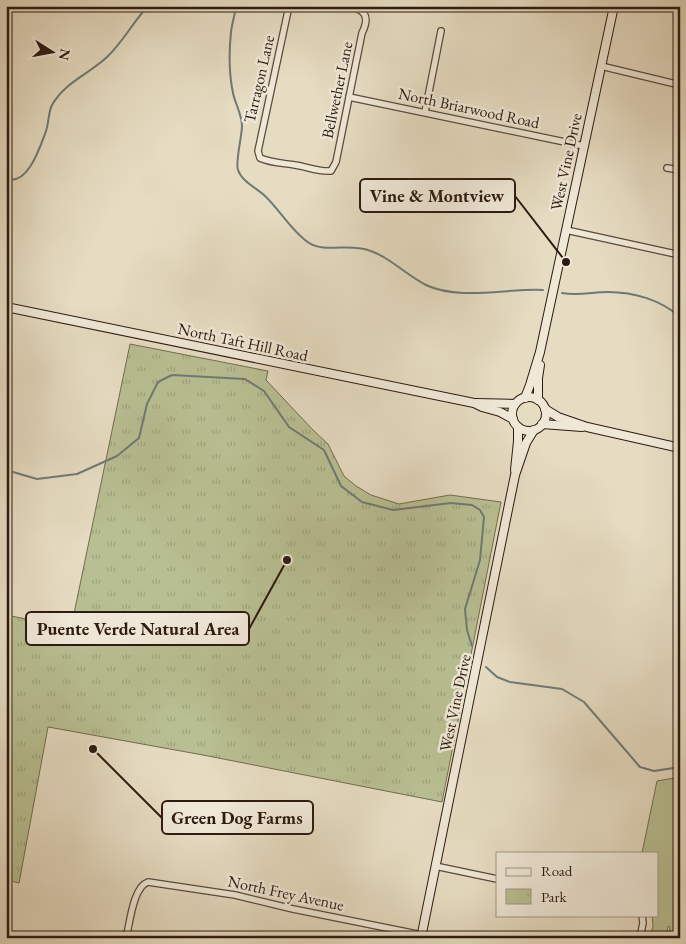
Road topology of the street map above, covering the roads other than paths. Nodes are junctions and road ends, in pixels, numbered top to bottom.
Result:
1 (289, 6) edge
2 (346, 6) edge
3 (614, 6) edge
4 (441, 31) dead end
5 (601, 66) junction
6 (680, 84) edge
7 (349, 96) junction
8 (425, 112) junction
9 (584, 146) junction
10 (668, 168) dead end
11 (680, 170) edge
12 (331, 171) joint
13 (566, 230) junction
14 (680, 255) edge
15 (6, 307) edge
16 (540, 352) junction
17 (524, 398) junction
18 (538, 400) junction
19 (474, 403) junction
20 (515, 404) junction
21 (545, 409) junction
22 (513, 419) junction
23 (542, 424) junction
24 (518, 427) junction
25 (587, 427) junction
26 (534, 430) junction
27 (680, 448) edge
28 (515, 475) junction
29 (436, 866) junction
30 (496, 879) edge
31 (642, 916) edge
32 (421, 936) edge
33 (126, 938) edge
34 (640, 938) edge

1 - 12 street, Tarragon Lane
2 - 7 street, Bellwether Lane
3 - 5 street, West Vine Drive
4 - 8 street
5 - 6 street
5 - 9 street, West Vine Drive
7 - 8 street, North Briarwood Road
7 - 12 street, Bellwether Lane
8 - 9 street, North Briarwood Road
9 - 13 street, West Vine Drive
10 - 11 street
13 - 14 street
13 - 16 street, West Vine Drive
15 - 19 street, North Taft Hill Road
16 - 17 street, West Vine Drive
16 - 18 street, West Vine Drive
17 - 18 street
17 - 20 street
18 - 21 street
19 - 20 street, North Taft Hill Road
19 - 22 street, North Taft Hill Road
20 - 22 street
21 - 23 street
21 - 25 street
22 - 24 street
23 - 25 street
23 - 26 street, West Vine Drive
24 - 26 street
24 - 28 street, West Vine Drive
25 - 27 street
26 - 28 street, West Vine Drive
28 - 29 street, West Vine Drive
29 - 30 street
29 - 32 street, West Vine Drive
31 - 34 street
32 - 33 street, North Frey Avenue

